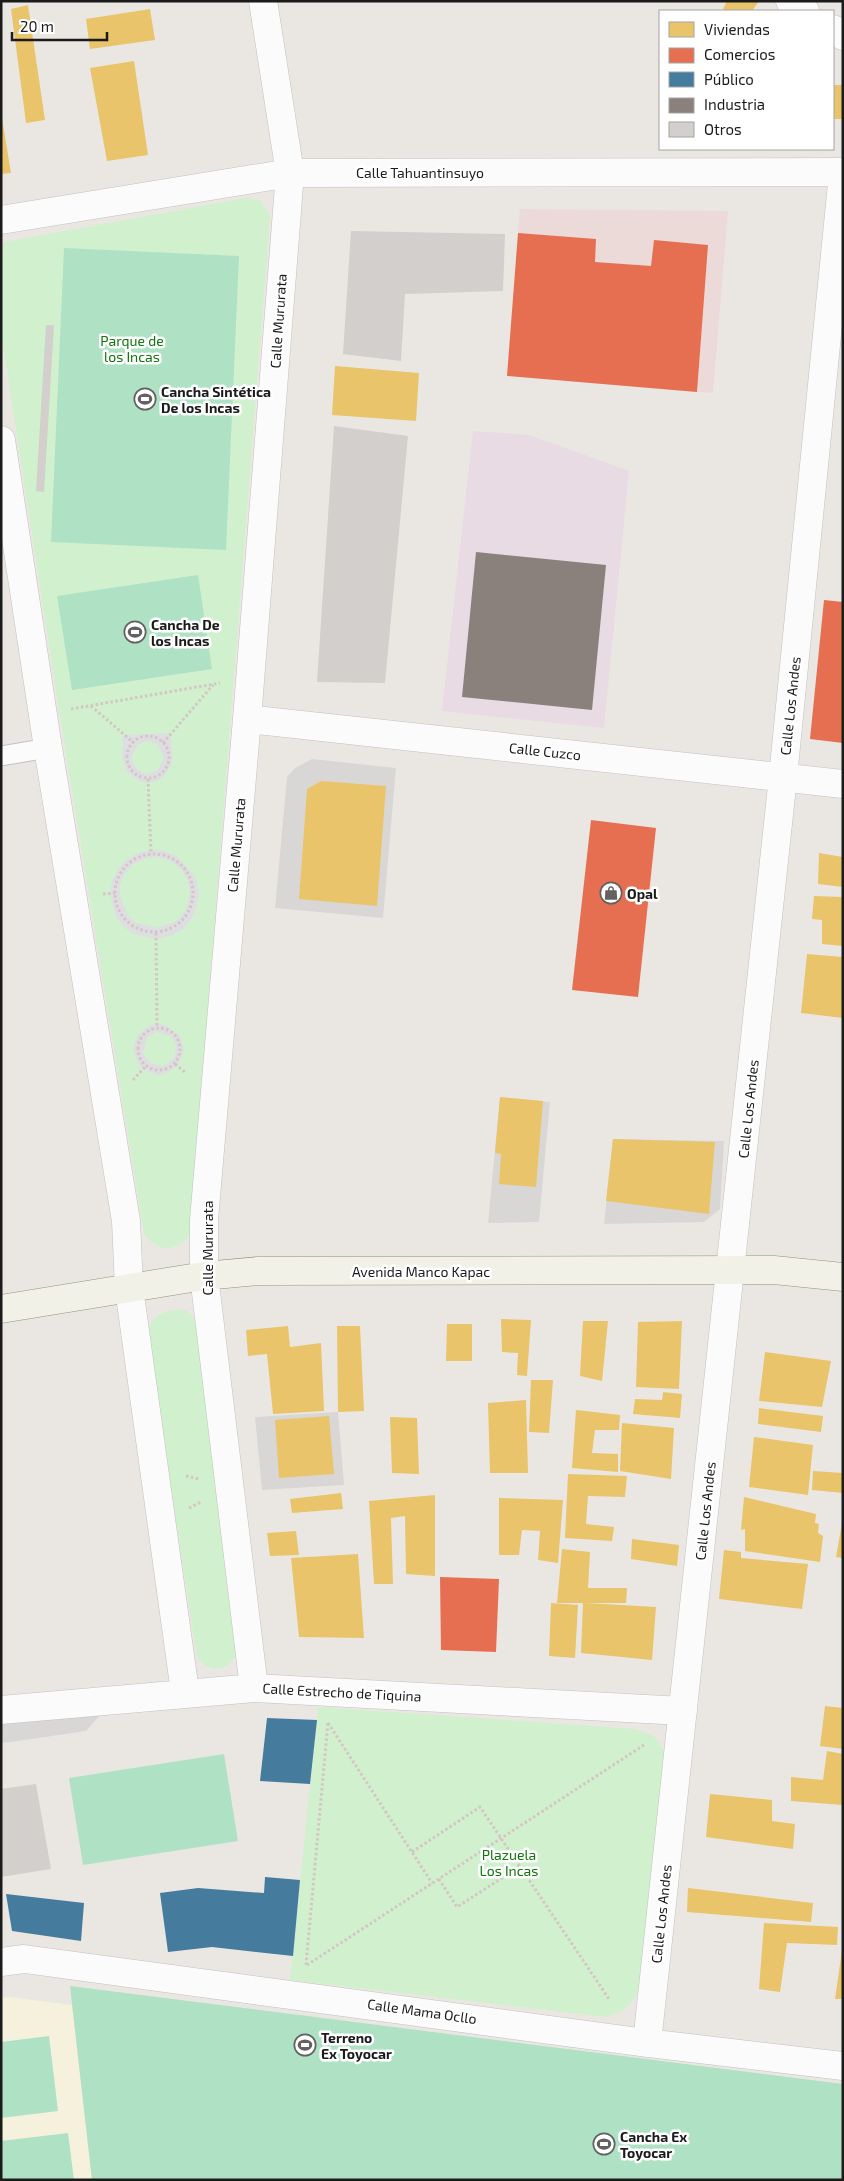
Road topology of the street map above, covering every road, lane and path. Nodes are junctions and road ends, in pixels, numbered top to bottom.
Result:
1 (263, 1) edge
2 (790, 1) edge
3 (804, 10) edge
4 (290, 173) junction
5 (843, 173) edge
6 (1, 220) edge
7 (1, 440) edge
8 (228, 682) dead end
9 (213, 684) junction
10 (90, 706) junction
11 (63, 710) dead end
12 (247, 719) junction
13 (134, 743) junction
14 (163, 743) junction
15 (48, 748) junction
16 (1, 756) edge
17 (783, 777) junction
18 (148, 779) junction
19 (843, 784) edge
20 (152, 854) junction
21 (156, 933) junction
22 (157, 1027) junction
23 (731, 1269) junction
24 (204, 1276) junction
25 (843, 1277) edge
26 (129, 1288) junction
27 (1, 1309) edge
28 (181, 1476) dead end
29 (205, 1480) dead end
30 (206, 1500) dead end
31 (188, 1508) dead end
32 (254, 1688) junction
33 (185, 1692) junction
34 (1, 1710) edge
35 (683, 1711) junction
36 (644, 1745) dead end
37 (499, 1838) junction
38 (412, 1852) junction
39 (519, 1867) junction
40 (439, 1879) junction
41 (432, 1883) junction
42 (1, 1962) edge
43 (609, 1999) dead end
44 (647, 2043) junction
45 (843, 2066) edge

1 - 4 street, Calle Mururata
2 - 3 street
4 - 5 street, Calle Tahuantinsuyo
4 - 6 street, Calle Tahuantinsuyo
4 - 12 street, Calle Mururata
5 - 17 street, Calle Los Andes
7 - 15 street
8 - 9 path
9 - 10 path
9 - 14 path
10 - 11 path
10 - 13 path
12 - 17 street, Calle Cuzco
12 - 24 street, Calle Mururata
13 - 14 path
13 - 18 path
14 - 18 path
15 - 16 lane
15 - 26 street
17 - 19 street, Calle Cuzco
17 - 23 street, Calle Los Andes
18 - 20 path
20 - 21 path
20 - 21 path
21 - 22 path
22 - 22 path
23 - 24 street, Avenida Manco Kapac
23 - 25 street, Avenida Manco Kapac
23 - 35 street, Calle Los Andes
24 - 26 street, Avenida Manco Kapac
24 - 32 street, Calle Mururata
26 - 27 street, Avenida Manco Kapac
26 - 33 street
28 - 29 path
30 - 31 path
32 - 33 street, Calle Estrecho de Tiquina
32 - 35 street, Calle Estrecho de Tiquina
33 - 34 street, Calle Estrecho de Tiquina
35 - 44 street, Calle Los Andes
36 - 37 path
37 - 38 path
37 - 39 path
37 - 40 path
38 - 41 path
38 - 41 path
39 - 40 path
39 - 43 path
40 - 41 path
42 - 44 street, Calle Mama Ocllo
44 - 45 street, Calle Mama Ocllo

